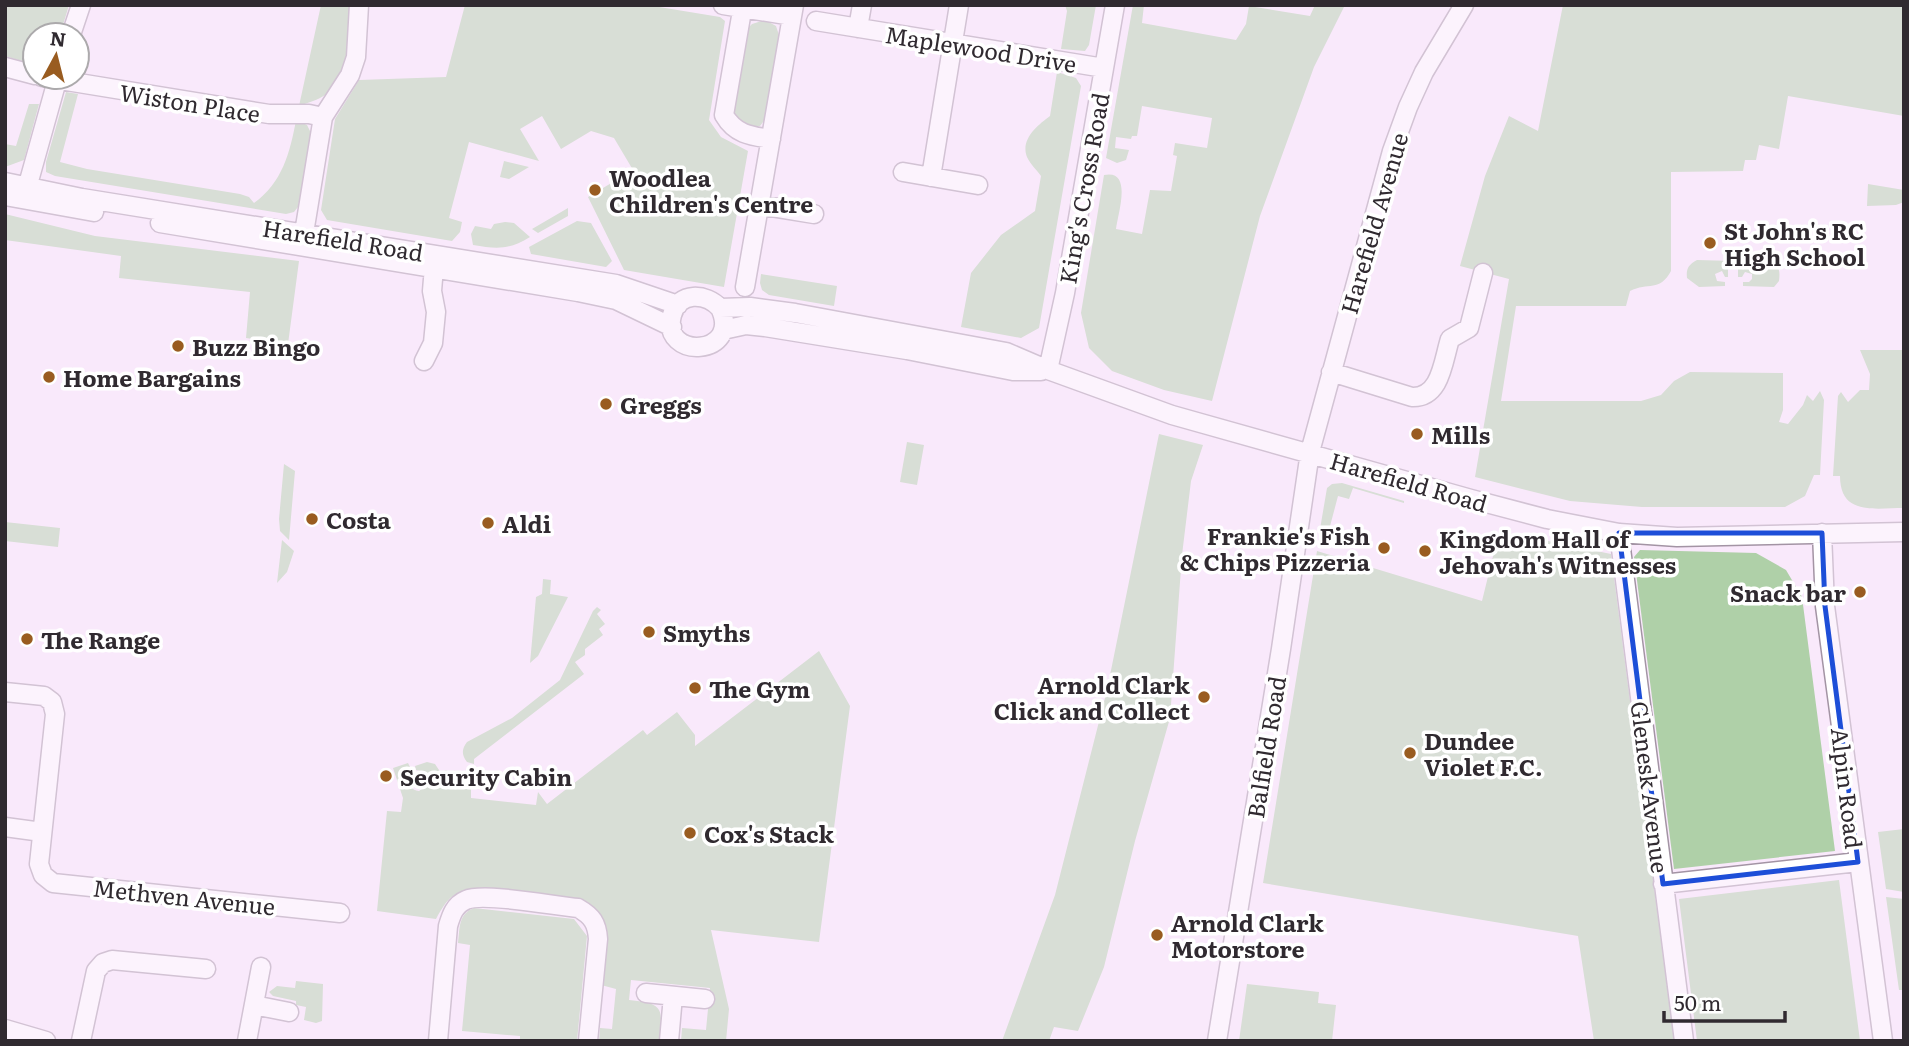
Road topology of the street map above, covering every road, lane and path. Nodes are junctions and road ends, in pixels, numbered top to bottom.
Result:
1 (359, 5) edge
2 (723, 5) edge
3 (862, 5) edge
4 (959, 5) edge
5 (1115, 5) edge
6 (1464, 5) edge
7 (743, 7) edge
8 (793, 11) edge
9 (816, 21) dead end
10 (858, 28) junction
11 (953, 43) junction
12 (1104, 68) junction
13 (91, 84) edge
14 (50, 91) edge
15 (323, 117) junction
16 (771, 139) junction
17 (902, 172) dead end
18 (931, 177) junction
19 (5, 183) edge
20 (978, 185) dead end
21 (27, 188) junction
22 (5, 197) edge
23 (760, 205) junction
24 (814, 214) dead end
25 (304, 233) junction
26 (434, 267) junction
27 (1483, 274) dead end
28 (745, 287) dead end
29 (678, 305) junction
30 (720, 308) junction
31 (672, 327) junction
32 (723, 330) junction
33 (424, 361) dead end
34 (1048, 370) junction
35 (1331, 373) junction
36 (1310, 452) junction
37 (1904, 532) edge
38 (1619, 533) junction
39 (1822, 533) junction
40 (5, 692) edge
41 (5, 827) edge
42 (42, 832) junction
43 (1858, 862) junction
44 (1663, 884) junction
45 (340, 913) dead end
46 (261, 967) dead end
47 (206, 969) dead end
48 (646, 993) dead end
49 (673, 996) junction
50 (705, 999) dead end
51 (254, 1005) junction
52 (289, 1012) dead end
53 (5, 1029) edge
54 (442, 1040) edge
55 (46, 1041) edge
56 (80, 1041) edge
57 (247, 1041) edge
58 (588, 1041) edge
59 (669, 1041) edge
60 (1217, 1041) edge
61 (1684, 1041) edge
62 (1883, 1041) edge

1 - 15 street
2 - 7 street
3 - 10 street, Maplewood Drive
4 - 11 street
5 - 12 street, King's Cross Road
6 - 35 street, Harefield Avenue
7 - 8 street
7 - 16 street
8 - 16 street
9 - 10 street, Maplewood Drive
10 - 11 street, Maplewood Drive
11 - 12 street, Maplewood Drive
11 - 18 street
12 - 34 street, King's Cross Road
13 - 15 street, Wiston Place
14 - 21 street
15 - 25 street
16 - 23 street
17 - 18 street
18 - 20 street
19 - 21 street, Harefield Road
21 - 25 street, Harefield Road
22 - 26 street, Harefield Road
23 - 24 street
23 - 28 street
25 - 29 street, Harefield Road
26 - 31 street, Harefield Road
26 - 33 street
27 - 35 street
29 - 30 street, Harefield Road
29 - 31 street
30 - 32 street
30 - 34 street, Harefield Road
31 - 32 street, Harefield Road
32 - 34 street, Harefield Road
34 - 36 street, Harefield Road
35 - 36 street, Harefield Avenue
36 - 38 street, Harefield Road
36 - 60 street, Balfield Road
37 - 39 street, Harefield Road
38 - 39 street, Harefield Road
38 - 44 street, Glenesk Avenue
39 - 43 street, Alpin Road
40 - 42 street
41 - 42 street
42 - 45 street, Methven Avenue
43 - 44 street
43 - 62 street, Alpin Road
44 - 61 street, Glenesk Avenue
46 - 51 street
47 - 56 street
48 - 49 street
49 - 50 street
49 - 59 street
51 - 52 street
51 - 57 street
53 - 55 street
54 - 58 street

